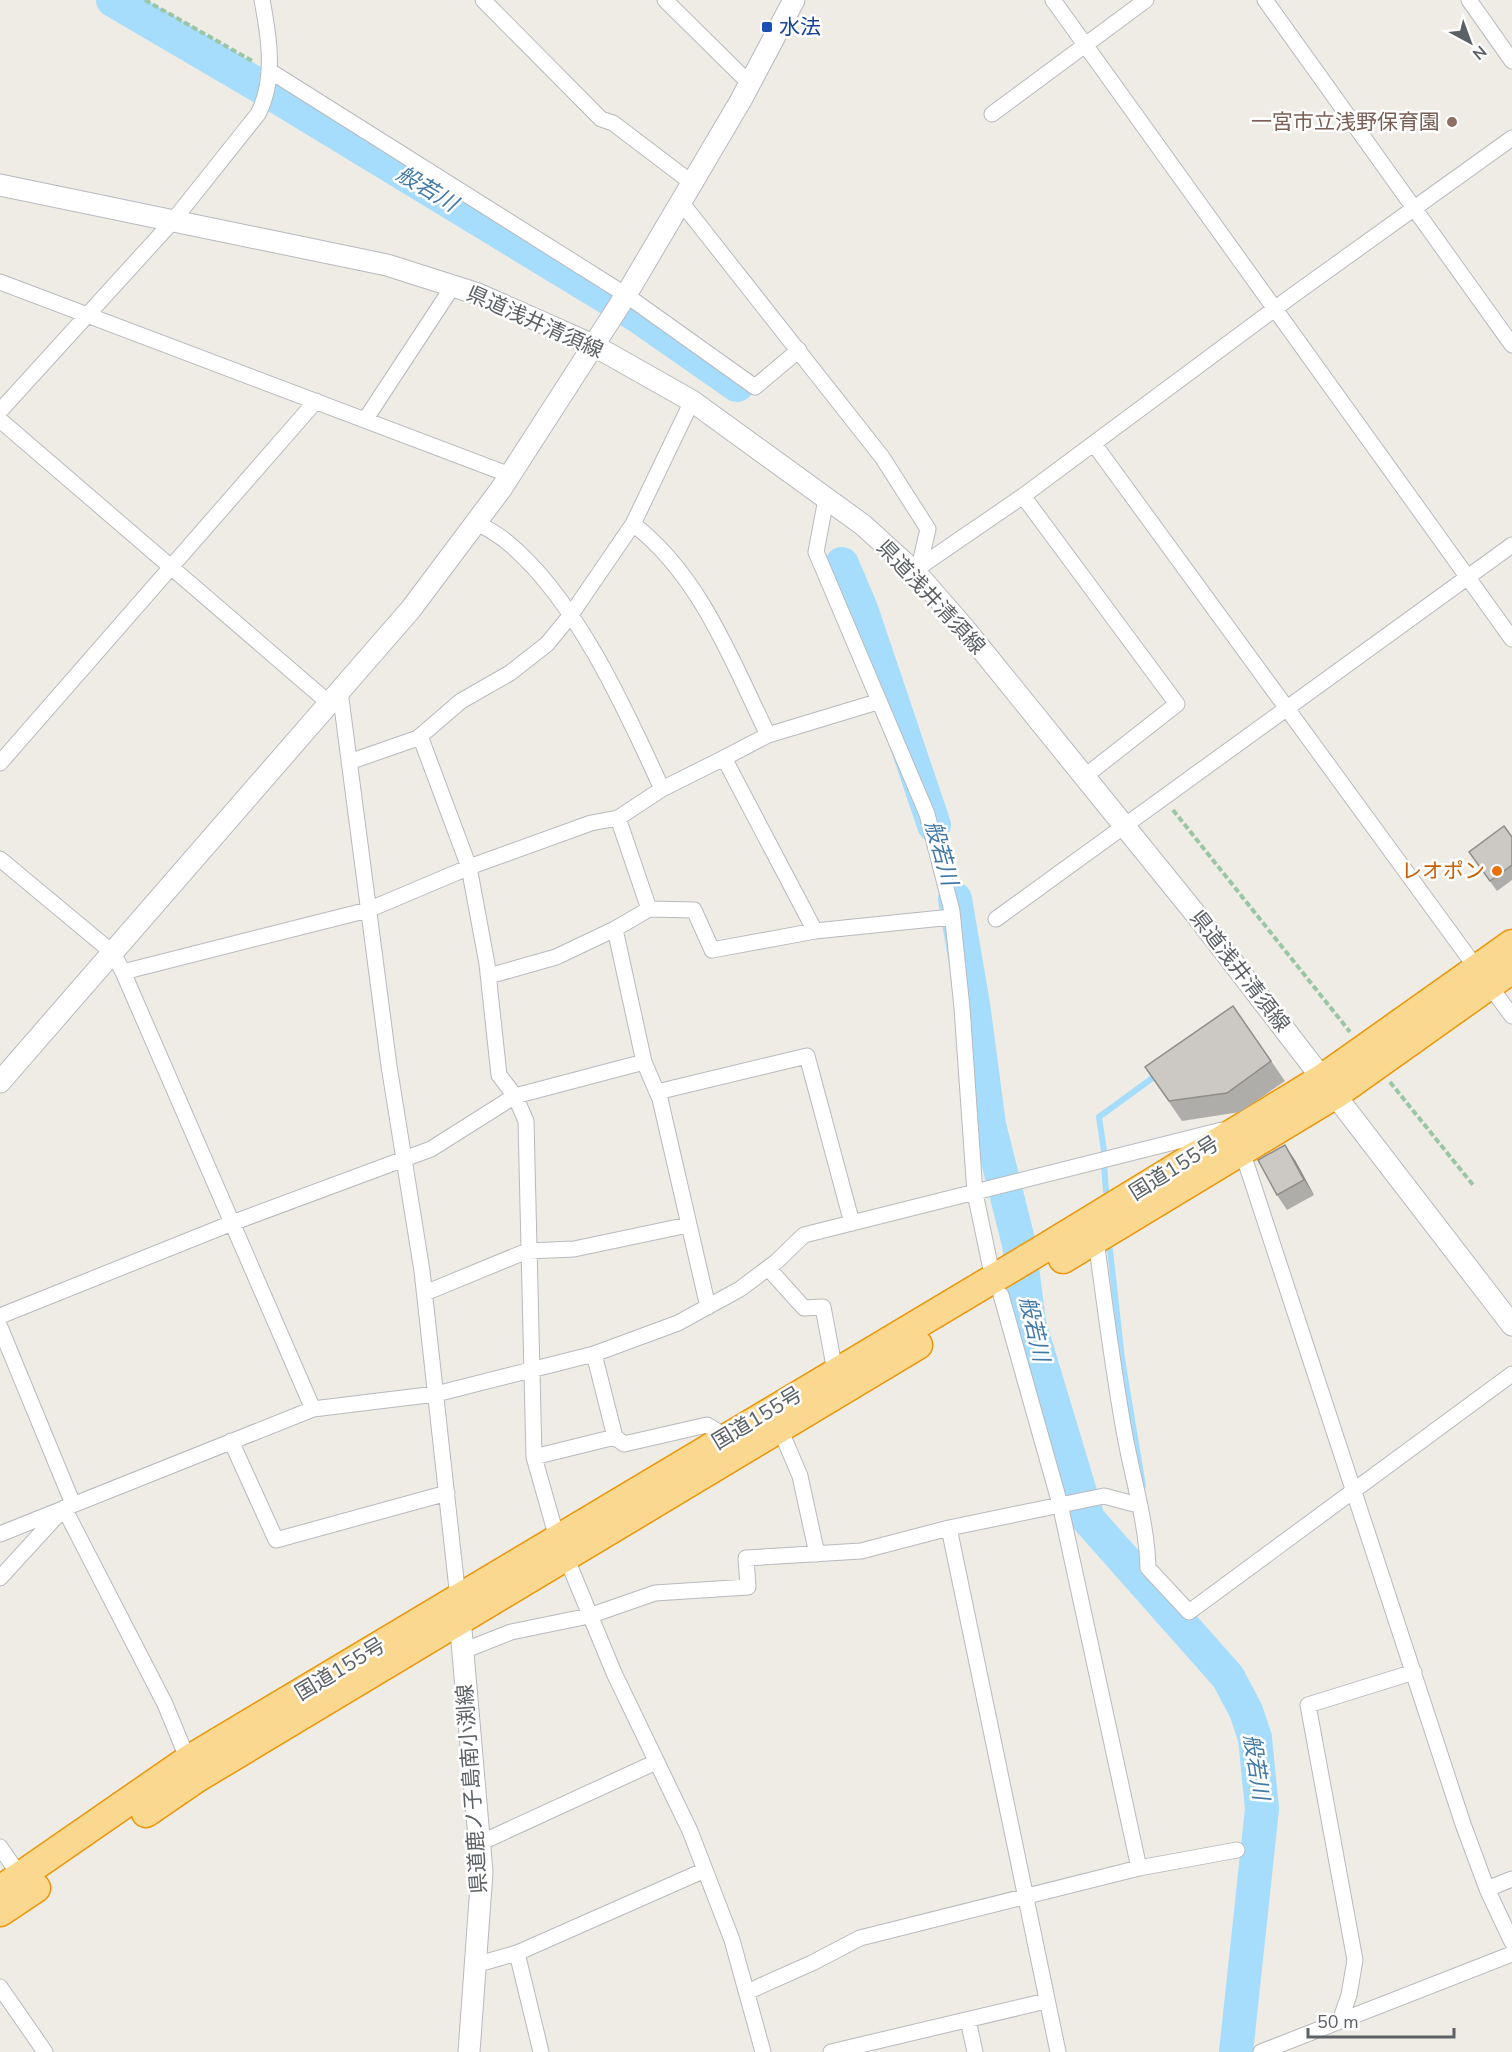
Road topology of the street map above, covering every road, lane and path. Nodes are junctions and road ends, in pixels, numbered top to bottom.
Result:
1 (145, 0) edge
2 (262, 0) edge
3 (483, 0) edge
4 (665, 0) edge
5 (1053, 0) edge
6 (1146, 0) edge
7 (1265, 0) edge
8 (1469, 0) edge
9 (795, 1) edge
10 (1084, 44) junction
11 (1512, 62) edge
12 (270, 73) junction
13 (749, 83) junction
14 (992, 114) dead end
15 (1512, 138) edge
16 (692, 183) junction
17 (0, 185) edge
18 (681, 202) junction
19 (1415, 208) junction
20 (172, 222) junction
21 (0, 282) edge
22 (453, 286) junction
23 (626, 295) junction
24 (1274, 309) junction
25 (88, 315) junction
26 (593, 345) junction
27 (1512, 345) edge
28 (799, 350) junction
29 (316, 401) junction
30 (692, 401) junction
31 (0, 411) edge
32 (0, 420) edge
33 (365, 420) junction
34 (1094, 444) junction
35 (510, 475) junction
36 (1023, 496) junction
37 (826, 499) junction
38 (476, 522) junction
39 (633, 524) junction
40 (1512, 545) edge
41 (173, 567) junction
42 (918, 572) junction
43 (1467, 578) junction
44 (570, 616) junction
45 (1512, 639) edge
46 (334, 697) junction
47 (877, 702) junction
48 (1288, 707) junction
49 (768, 735) junction
50 (420, 736) junction
51 (724, 759) junction
52 (349, 762) junction
53 (0, 763) edge
54 (1084, 777) junction
55 (662, 789) junction
56 (1164, 798) junction
57 (618, 818) junction
58 (1124, 827) junction
59 (0, 859) edge
60 (469, 867) junction
61 (649, 909) junction
62 (368, 910) junction
63 (952, 917) junction
64 (996, 919) dead end
65 (615, 929) junction
66 (815, 931) junction
67 (1512, 944) edge
68 (118, 963) junction
69 (1512, 969) edge
70 (489, 976) junction
71 (1483, 977) junction
72 (1512, 1016) edge
73 (1370, 1057) junction
74 (644, 1062) junction
75 (0, 1082) edge
76 (1330, 1086) junction
77 (657, 1092) junction
78 (514, 1096) junction
79 (1237, 1142) junction
80 (404, 1160) junction
81 (1473, 1185) dead end
82 (978, 1192) junction
83 (232, 1223) junction
84 (852, 1223) junction
85 (688, 1225) junction
86 (1096, 1240) junction
87 (527, 1251) junction
88 (1041, 1261) junction
89 (768, 1268) junction
90 (1000, 1285) junction
91 (425, 1293) junction
92 (708, 1307) junction
93 (0, 1316) edge
94 (1512, 1325) edge
95 (0, 1327) edge
96 (594, 1354) junction
97 (531, 1371) junction
98 (835, 1371) junction
99 (1512, 1374) edge
100 (436, 1394) junction
101 (314, 1409) junction
102 (780, 1430) junction
103 (615, 1437) junction
104 (727, 1437) junction
105 (231, 1442) junction
106 (534, 1457) junction
107 (1353, 1490) junction
108 (447, 1492) junction
109 (1065, 1503) junction
110 (1138, 1505) junction
111 (68, 1506) junction
112 (949, 1527) junction
113 (0, 1534) edge
114 (562, 1547) junction
115 (817, 1554) junction
116 (0, 1578) edge
117 (459, 1610) junction
118 (589, 1616) junction
119 (463, 1650) junction
120 (1414, 1672) junction
121 (188, 1760) junction
122 (656, 1762) junction
123 (480, 1843) junction
124 (0, 1847) edge
125 (1237, 1850) dead end
126 (1139, 1868) junction
127 (705, 1870) junction
128 (1512, 1879) edge
129 (10, 1883) edge
130 (1487, 1889) junction
131 (1024, 1896) junction
132 (0, 1912) edge
133 (1512, 1942) edge
134 (517, 1953) junction
135 (1512, 1954) edge
136 (475, 1965) junction
137 (0, 1987) edge
138 (747, 1992) junction
139 (1046, 2001) junction
140 (968, 2020) junction
141 (1340, 2021) junction
142 (45, 2052) edge
143 (469, 2052) edge
144 (541, 2052) edge
145 (763, 2052) edge
146 (831, 2052) edge
147 (975, 2052) edge
148 (1058, 2052) edge
149 (1261, 2052) edge

1 - 12 path
2 - 12 street
3 - 16 street
4 - 13 street
5 - 10 street
6 - 10 street
7 - 19 street
8 - 11 street
9 - 13 main road
10 - 14 street
10 - 24 street
12 - 20 street
12 - 23 street
13 - 16 main road
15 - 19 street
16 - 18 main road
17 - 20 main road, 県道浅井清須線
18 - 23 main road
18 - 28 street
19 - 24 street
19 - 27 street
20 - 22 main road, 県道浅井清須線
20 - 25 street
21 - 25 street
22 - 26 main road, 県道浅井清須線
22 - 33 street
23 - 26 main road
23 - 28 street
24 - 34 street
24 - 43 street
25 - 29 street
25 - 31 street
26 - 30 main road, 県道浅井清須線
26 - 35 main road
28 - 42 street
29 - 33 street
29 - 41 street
30 - 37 main road, 県道浅井清須線
30 - 39 street
32 - 41 street
33 - 35 street
34 - 36 street
34 - 48 street
35 - 38 main road
36 - 42 street
36 - 54 street
37 - 42 main road, 県道浅井清須線
37 - 47 street
38 - 44 street
38 - 46 main road
39 - 44 street
39 - 49 street
40 - 43 street
41 - 46 street
41 - 53 street
42 - 54 main road, 県道浅井清須線
43 - 45 street
43 - 48 street
44 - 50 street
44 - 55 street
46 - 52 street
46 - 68 main road
47 - 49 street
47 - 63 street
48 - 56 street
48 - 71 street
49 - 51 street
50 - 52 street
50 - 60 street
51 - 55 street
51 - 66 street
52 - 62 street
54 - 58 main road, 県道浅井清須線
55 - 57 street
56 - 58 street
56 - 73 path
57 - 60 street
57 - 61 street
58 - 64 street
58 - 76 main road, 県道浅井清須線
59 - 68 street
60 - 62 street
60 - 70 street
61 - 65 street
61 - 66 street
62 - 68 street
62 - 80 street
63 - 66 street
63 - 82 street
65 - 70 street
65 - 74 street
67 - 71 highway, 国道155号
68 - 75 main road
68 - 83 street
69 - 71 highway, 国道155号
70 - 78 street
71 - 72 street
71 - 73 highway, 国道155号
73 - 76 highway, 国道155号
73 - 81 path
74 - 77 street
74 - 78 street
76 - 79 highway, 国道155号
76 - 94 main road, 県道浅井清須線
77 - 84 street
77 - 85 street
78 - 80 street
78 - 87 street
79 - 82 street
79 - 86 highway, 国道155号
79 - 88 highway, 国道155号
79 - 107 street
80 - 83 street
80 - 91 street
82 - 84 street
82 - 90 street
83 - 93 street
83 - 101 street
84 - 89 street
85 - 87 street
85 - 92 street
86 - 88 highway, 国道155号
86 - 110 street
87 - 91 street
87 - 97 street
88 - 90 highway, 国道155号
89 - 92 street
89 - 98 street
90 - 98 highway, 国道155号
90 - 102 highway, 国道155号
90 - 109 street
91 - 100 street
92 - 96 street
95 - 111 street
96 - 97 street
96 - 103 street
97 - 100 street
97 - 106 street
98 - 104 highway, 国道155号
99 - 107 street
100 - 101 street
100 - 108 street
101 - 105 street
102 - 114 highway, 国道155号
102 - 115 street
103 - 104 street
103 - 106 street
104 - 114 highway, 国道155号
105 - 108 street
105 - 111 street
106 - 114 street
107 - 110 street
107 - 120 street
108 - 117 street
109 - 110 street
109 - 112 street
109 - 126 street
111 - 113 street
111 - 116 street
111 - 121 street
112 - 115 street
112 - 131 street
114 - 117 highway, 国道155号
114 - 118 street
115 - 118 street
117 - 119 main road, 県道鹿ノ子島南小渕線
117 - 121 highway, 国道155号
117 - 132 highway, 国道155号
118 - 119 street
118 - 122 street
119 - 123 main road, 県道鹿ノ子島南小渕線
120 - 130 street
120 - 141 street
121 - 129 highway, 国道155号
122 - 123 street
122 - 127 street
123 - 136 main road, 県道鹿ノ子島南小渕線
124 - 129 street
125 - 126 street
126 - 131 street
127 - 134 street
127 - 138 street
128 - 130 street
130 - 133 street
131 - 138 street
131 - 139 street
134 - 136 street
134 - 144 street
135 - 141 street
136 - 143 main road, 県道鹿ノ子島南小渕線
137 - 142 street
138 - 145 street
139 - 140 street
139 - 148 street
140 - 146 street
140 - 147 street
141 - 149 street

